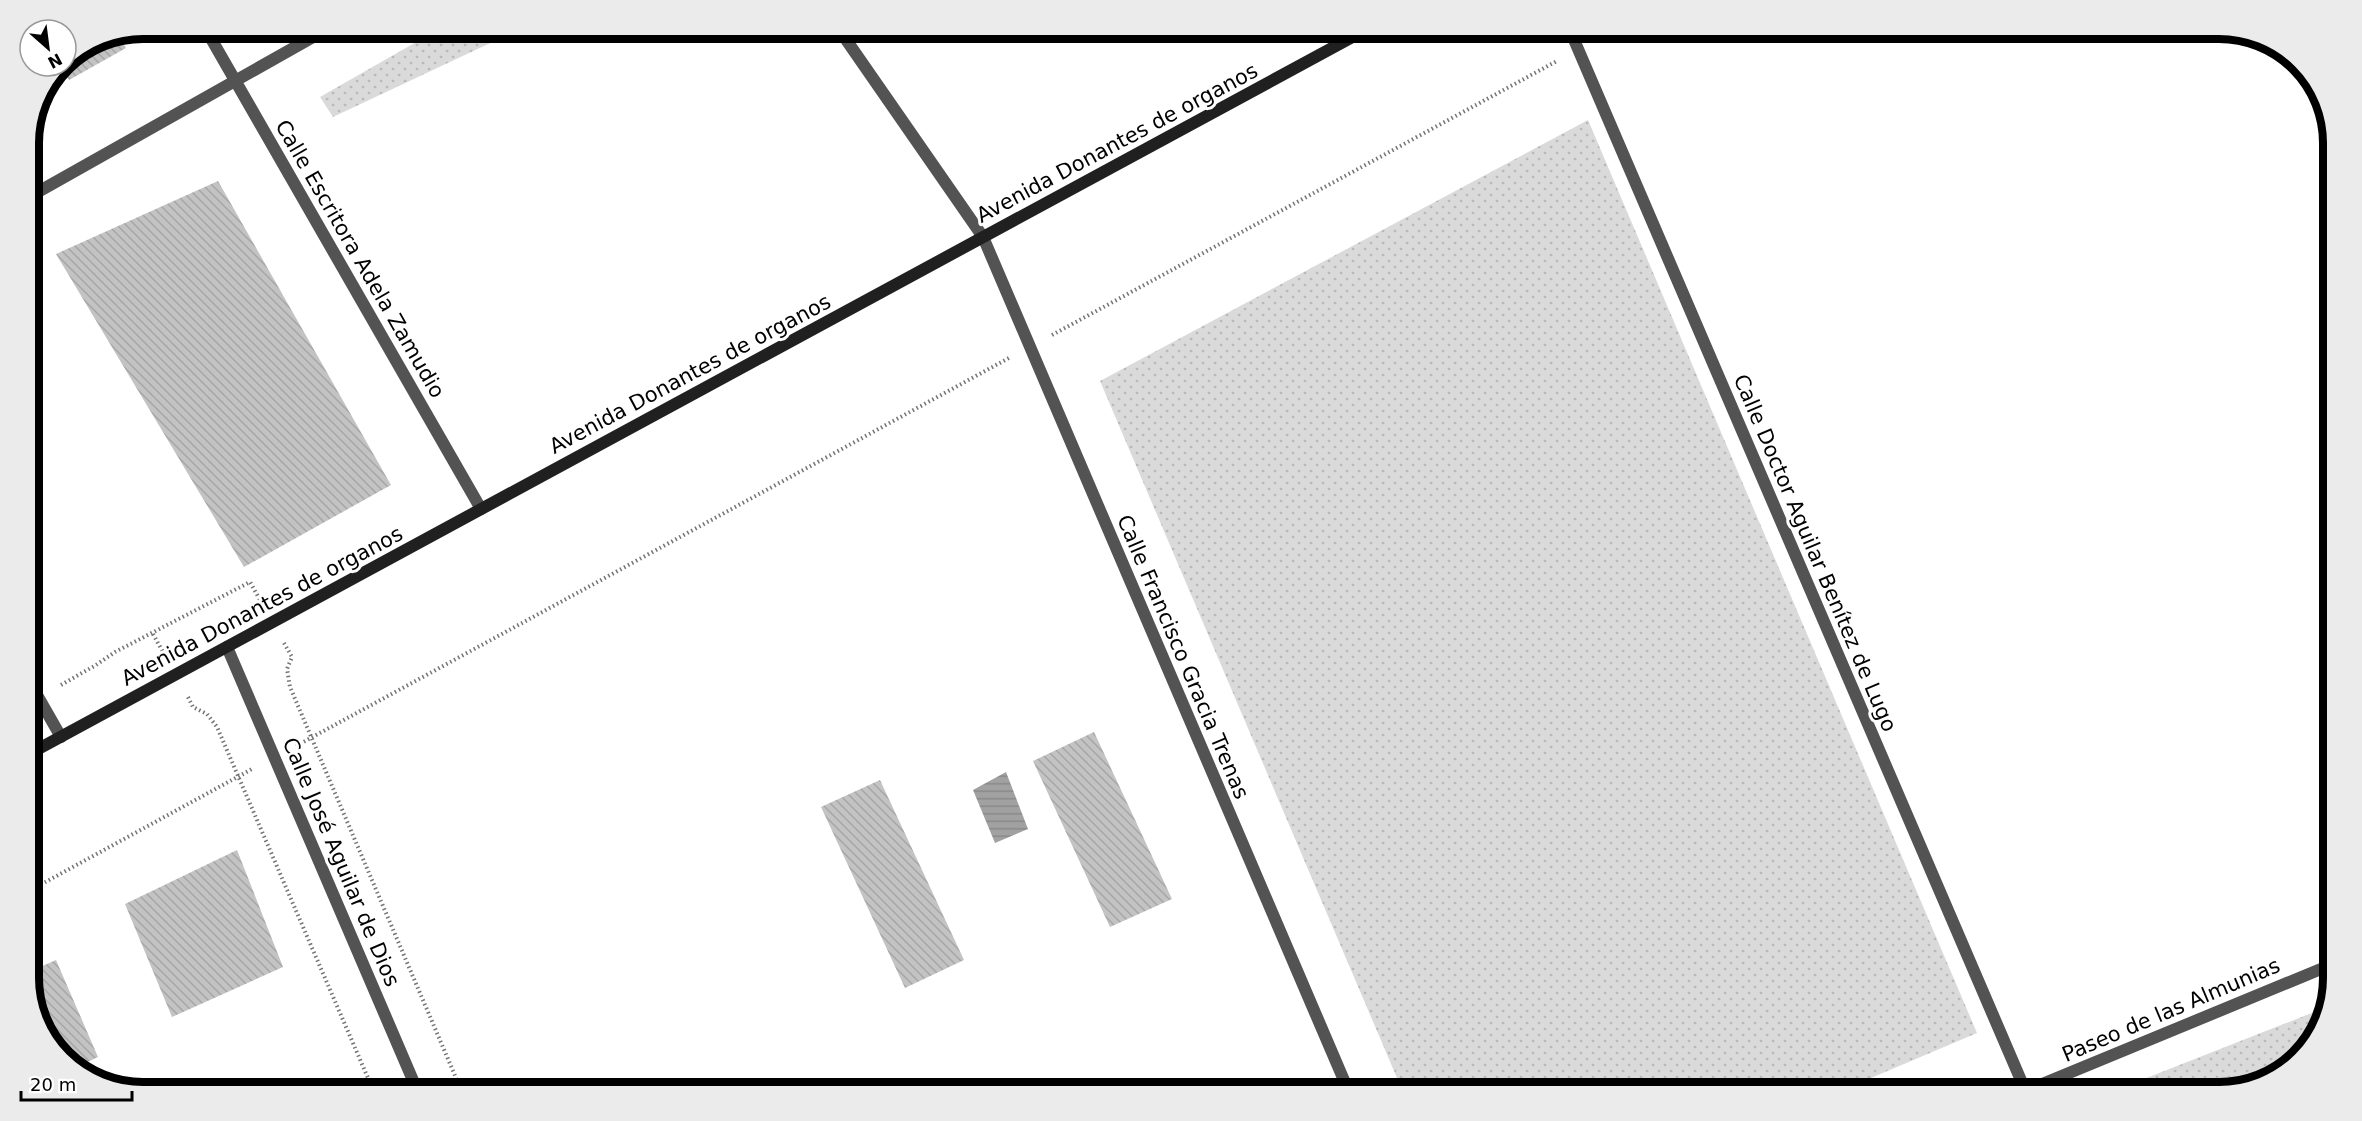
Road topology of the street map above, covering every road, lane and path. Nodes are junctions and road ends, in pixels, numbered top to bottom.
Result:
1 (211, 39) edge
2 (309, 39) edge
3 (846, 39) edge
4 (1349, 39) edge
5 (1574, 39) edge
6 (1596, 39) edge
7 (1578, 49) junction
8 (235, 81) junction
9 (39, 191) edge
10 (983, 237) junction
11 (1030, 347) junction
12 (481, 509) junction
13 (272, 622) junction
14 (153, 633) junction
15 (227, 647) junction
16 (176, 675) junction
17 (39, 696) edge
18 (39, 699) edge
19 (61, 737) junction
20 (311, 737) junction
21 (39, 749) edge
22 (274, 757) junction
23 (239, 776) junction
24 (39, 886) edge
25 (2323, 968) edge
26 (370, 1082) edge
27 (414, 1082) edge
28 (458, 1082) edge
29 (1344, 1082) edge
30 (2021, 1082) edge
31 (2049, 1082) edge

1 - 8 street, Calle Escritora Adela Zamudio
2 - 8 street
3 - 10 street, Calle Francisco Gracia Trenas
4 - 10 street, Avenida Donantes de organos
5 - 7 street, Calle Doctor Aguilar Benítez de Lugo
6 - 7 path
7 - 11 path
7 - 30 street, Calle Doctor Aguilar Benítez de Lugo
8 - 9 street
8 - 12 street, Calle Escritora Adela Zamudio
10 - 11 street, Calle Francisco Gracia Trenas
10 - 12 street, Avenida Donantes de organos
11 - 20 path
11 - 29 street, Calle Francisco Gracia Trenas
12 - 13 street, Avenida Donantes de organos
13 - 14 path
13 - 15 street, Avenida Donantes de organos
13 - 20 path
14 - 16 path
14 - 17 path
15 - 16 street, Avenida Donantes de organos
15 - 22 street, Calle José Aguilar de Dios
16 - 19 street, Avenida Donantes de organos
16 - 23 path
18 - 19 street
19 - 21 street, Avenida Donantes de organos
20 - 22 path
20 - 28 path
22 - 23 path
22 - 27 street, Calle José Aguilar de Dios
23 - 24 path
23 - 26 path
25 - 31 street, Paseo de las Almunias

